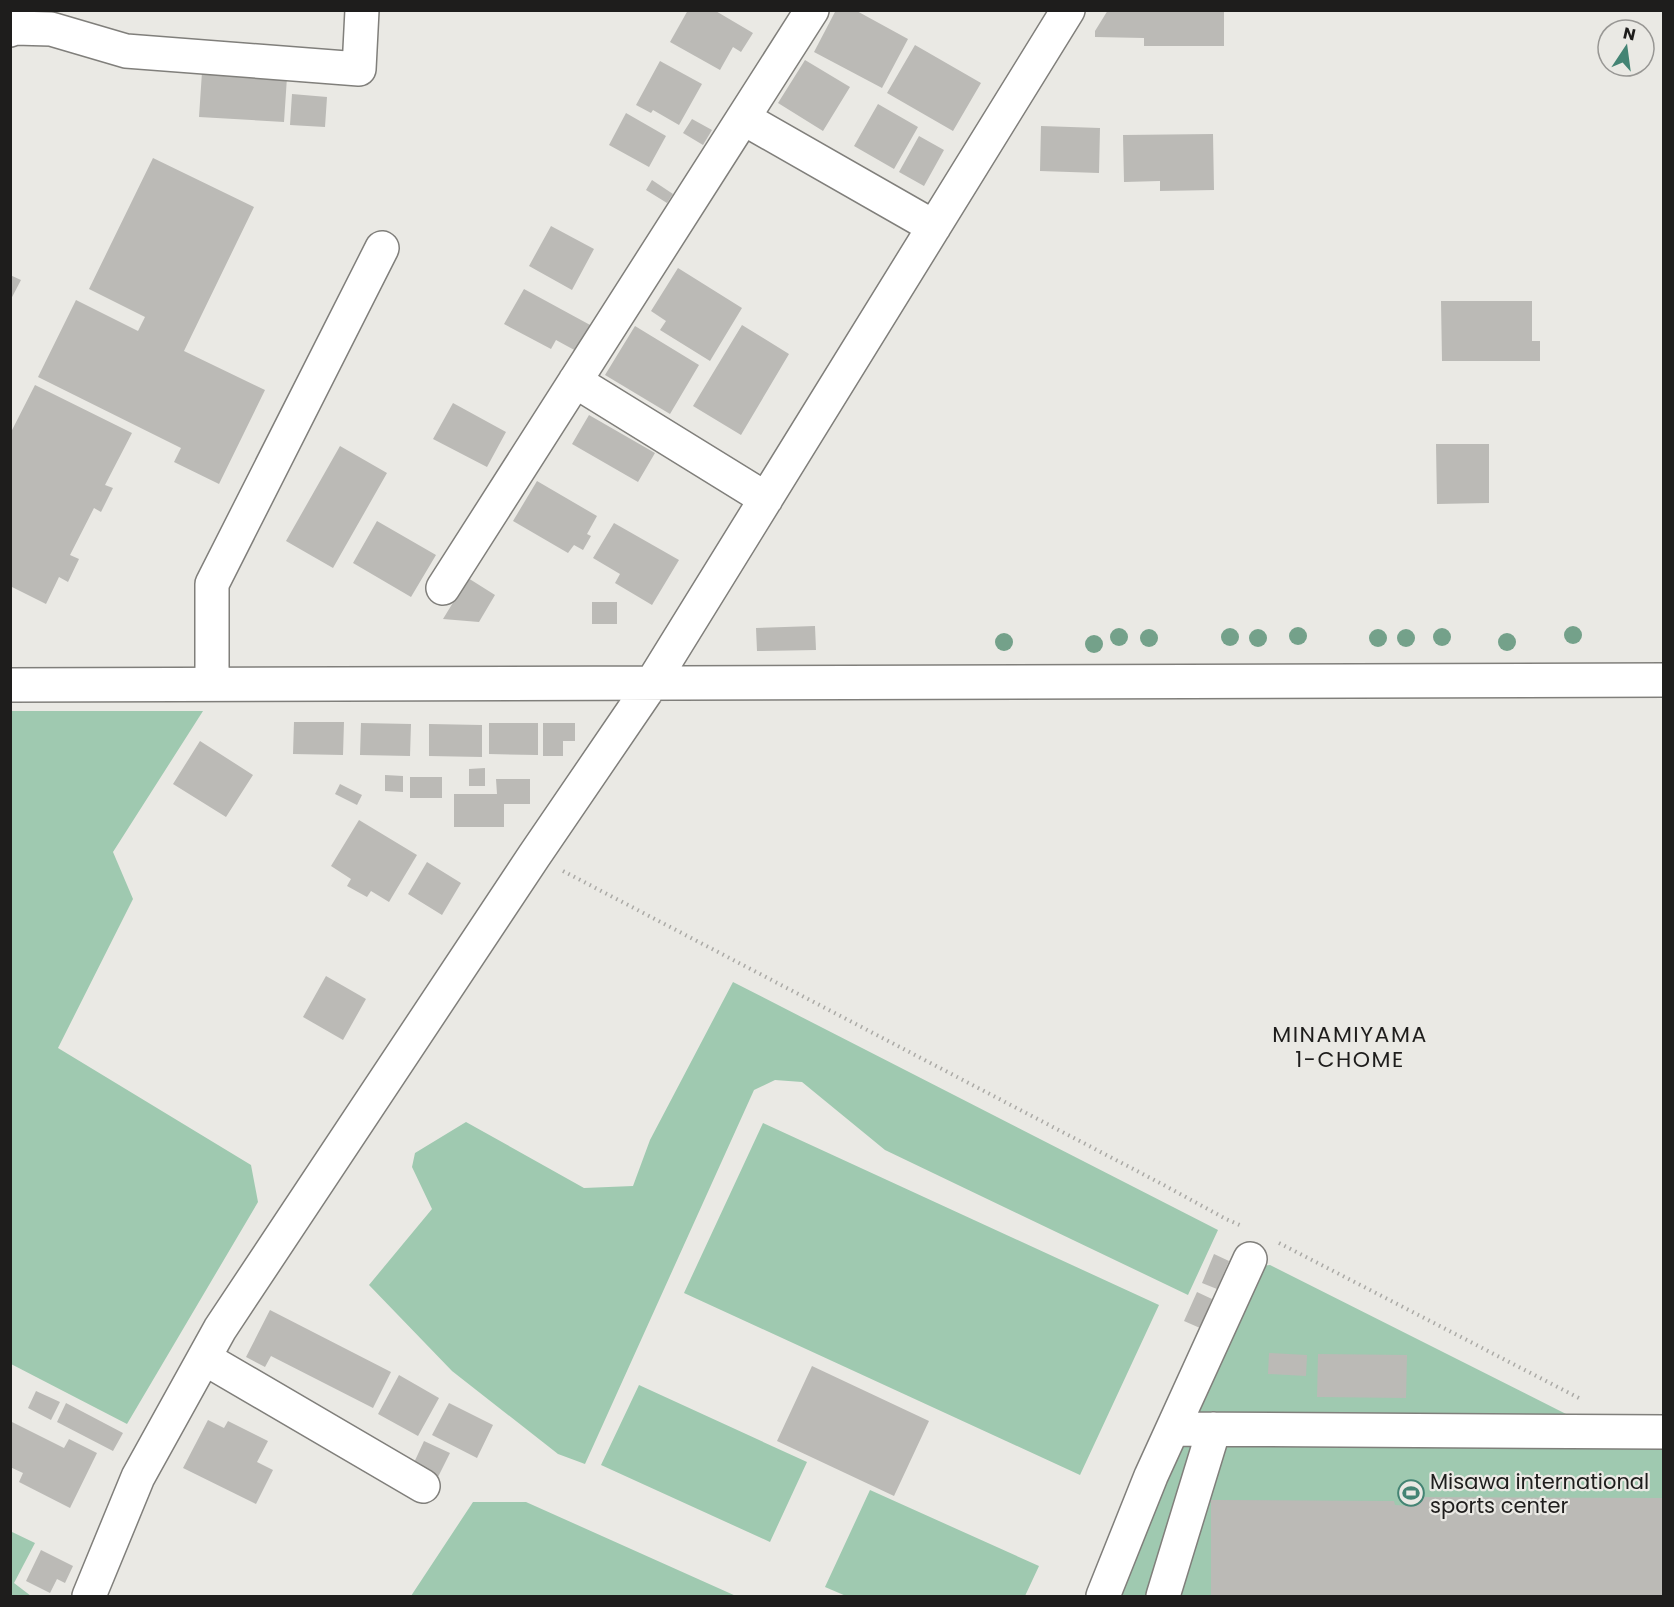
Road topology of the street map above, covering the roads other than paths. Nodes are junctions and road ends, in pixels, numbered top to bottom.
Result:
1 (362, 10) edge
2 (812, 10) edge
3 (1068, 10) edge
4 (10, 30) edge
5 (743, 118) junction
6 (934, 227) junction
7 (382, 248) dead end
8 (575, 381) junction
9 (766, 499) junction
10 (443, 588) dead end
11 (1664, 680) edge
12 (652, 683) junction
13 (212, 684) junction
14 (10, 685) edge
15 (1261, 1250) road end
16 (204, 1358) junction
17 (1173, 1429) junction
18 (1214, 1429) junction
19 (1664, 1432) edge
20 (423, 1486) dead end
21 (89, 1596) edge
22 (1103, 1596) edge
23 (1163, 1596) edge

1 - 4 street
2 - 5 street
3 - 6 street
5 - 6 street
5 - 8 street
6 - 9 street
7 - 13 street
8 - 9 street
8 - 10 street
9 - 12 street
11 - 12 street
12 - 13 street
12 - 16 street
13 - 14 street
15 - 17 street
16 - 20 street
16 - 21 street
17 - 18 street
17 - 22 street
18 - 19 street
18 - 23 street

